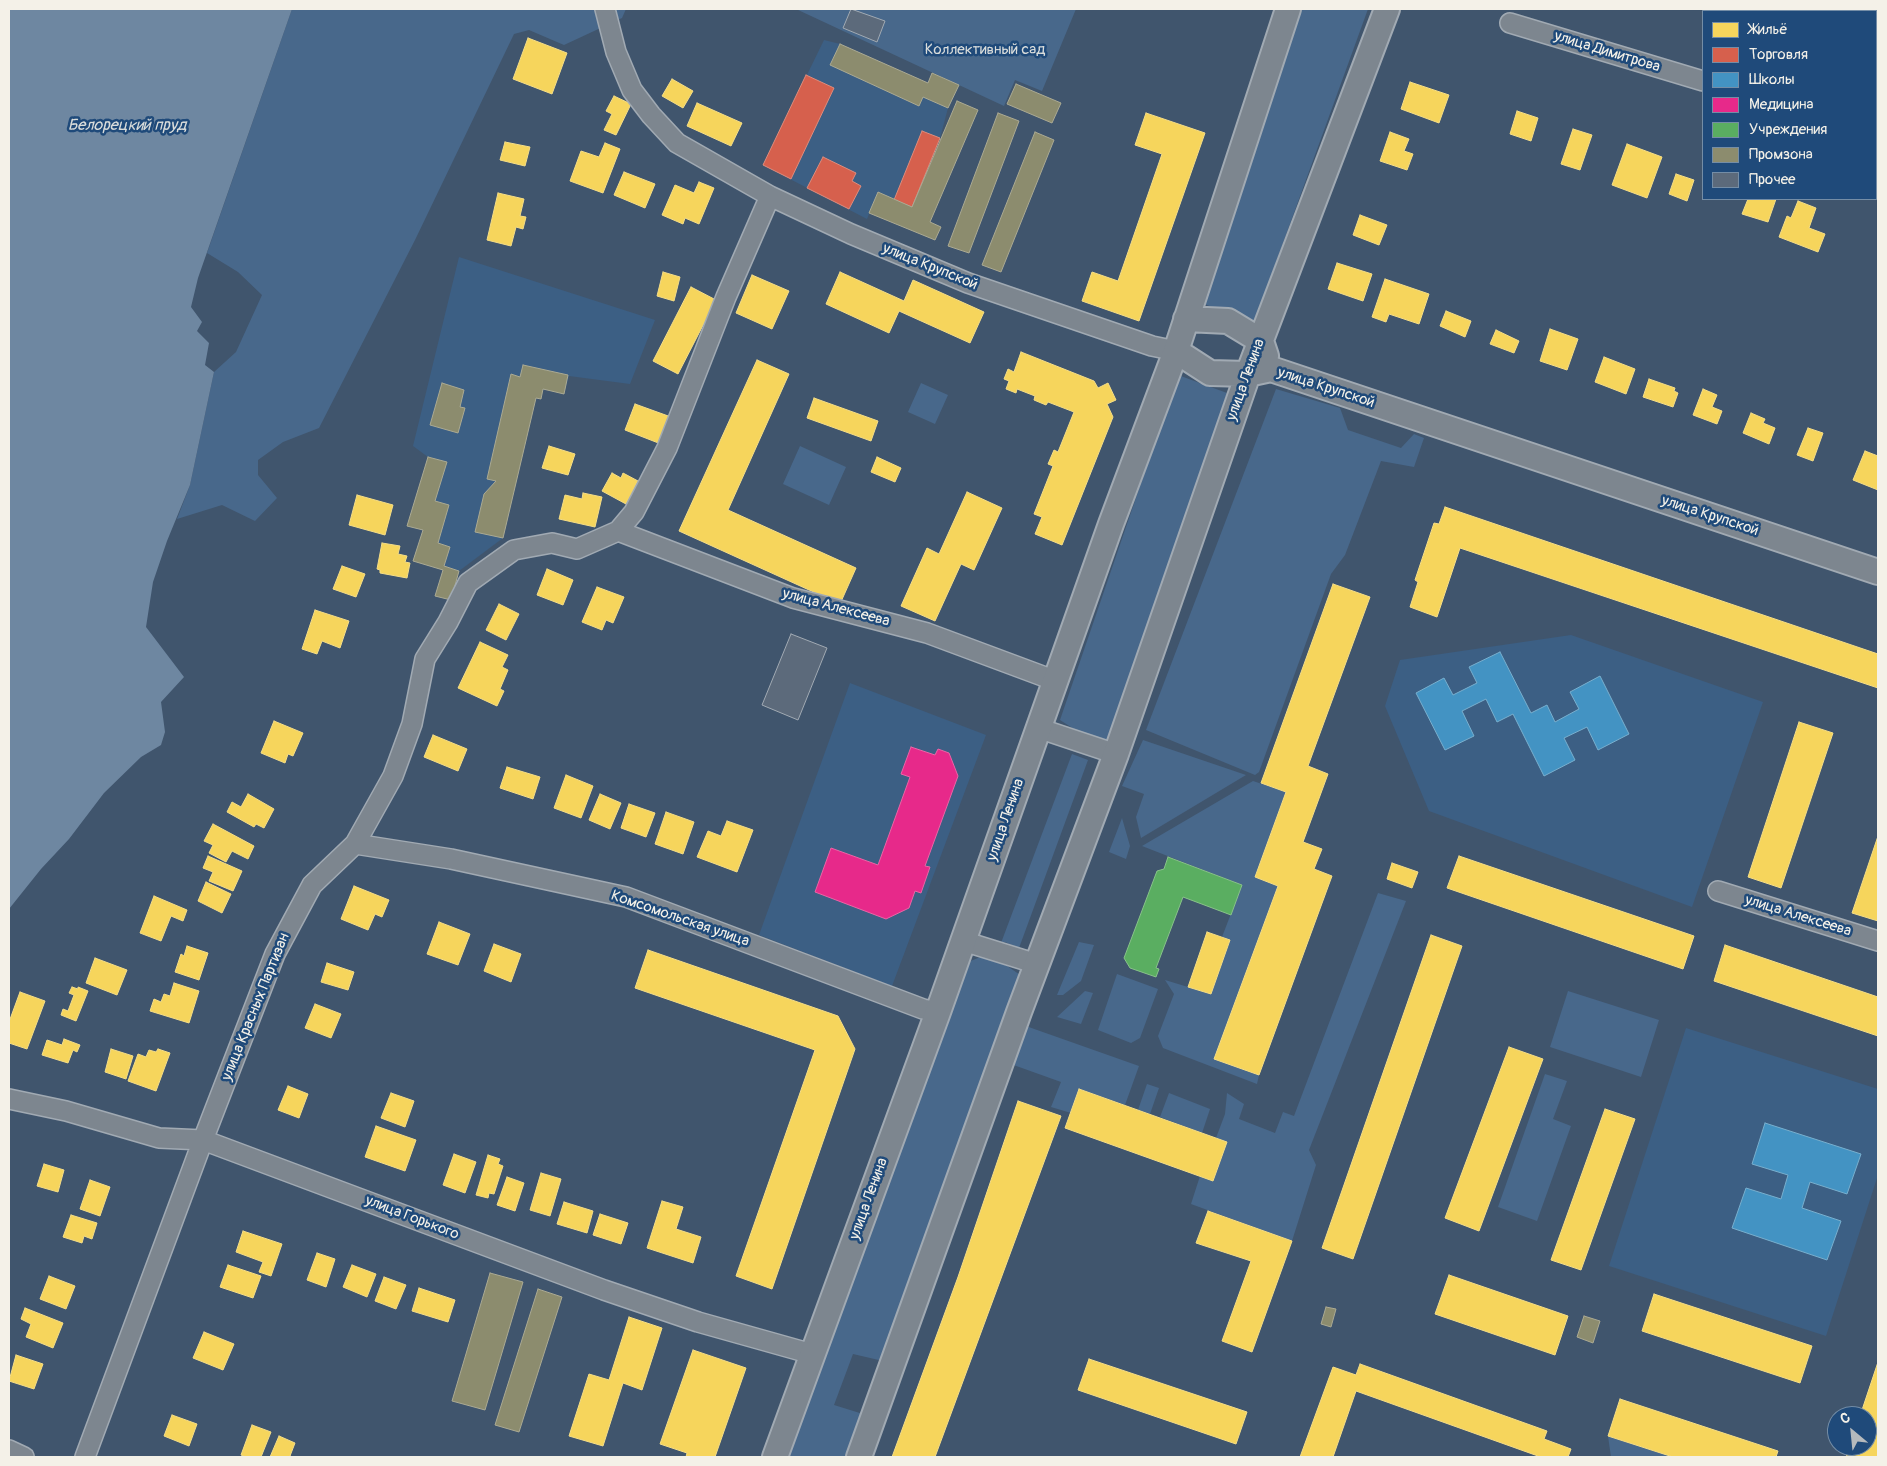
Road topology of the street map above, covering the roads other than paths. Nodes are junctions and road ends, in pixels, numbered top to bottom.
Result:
1 (606, 9) edge
2 (1288, 9) edge
3 (1386, 9) edge
4 (1510, 23) dead end
5 (1702, 81) edge
6 (770, 196) junction
7 (1186, 319) junction
8 (1261, 341) junction
9 (1176, 351) junction
10 (1270, 370) junction
11 (1248, 374) junction
12 (618, 531) junction
13 (1878, 572) edge
14 (1056, 681) junction
15 (1038, 728) junction
16 (1116, 754) junction
17 (355, 844) junction
18 (1718, 891) dead end
19 (964, 941) junction
20 (1878, 941) edge
21 (1036, 964) junction
22 (938, 1012) junction
23 (9, 1099) edge
24 (203, 1140) junction
25 (812, 1354) junction
26 (9, 1450) edge
27 (24, 1457) edge
28 (85, 1457) edge
29 (774, 1457) edge
30 (859, 1457) edge

1 - 6 street, улица Крупской
2 - 7 main road, улица Ленина
3 - 8 main road, улица Ленина
4 - 5 street, улица Димитрова
6 - 9 street, улица Крупской
6 - 12 street
7 - 8 main road
7 - 9 main road, улица Ленина
8 - 10 main road
8 - 11 main road, улица Ленина
9 - 11 main road, улица Крупской
9 - 14 main road, улица Ленина
10 - 11 main road, улица Крупской
10 - 13 main road, улица Крупской
11 - 16 main road, улица Ленина
12 - 14 street, улица Алексеева
12 - 17 street, улица Красных Партизан
14 - 15 main road, улица Ленина
15 - 16 street
15 - 19 main road, улица Ленина
16 - 21 main road, улица Ленина
17 - 22 street, Комсомольская улица
17 - 24 street, улица Красных Партизан
18 - 20 street, улица Алексеева
19 - 21 street
19 - 22 main road, улица Ленина
21 - 30 main road, улица Ленина
22 - 25 main road, улица Ленина
23 - 24 street, улица Горького
24 - 25 street, улица Горького
24 - 28 street, улица Красных Партизан
25 - 29 main road, улица Ленина
26 - 27 street

